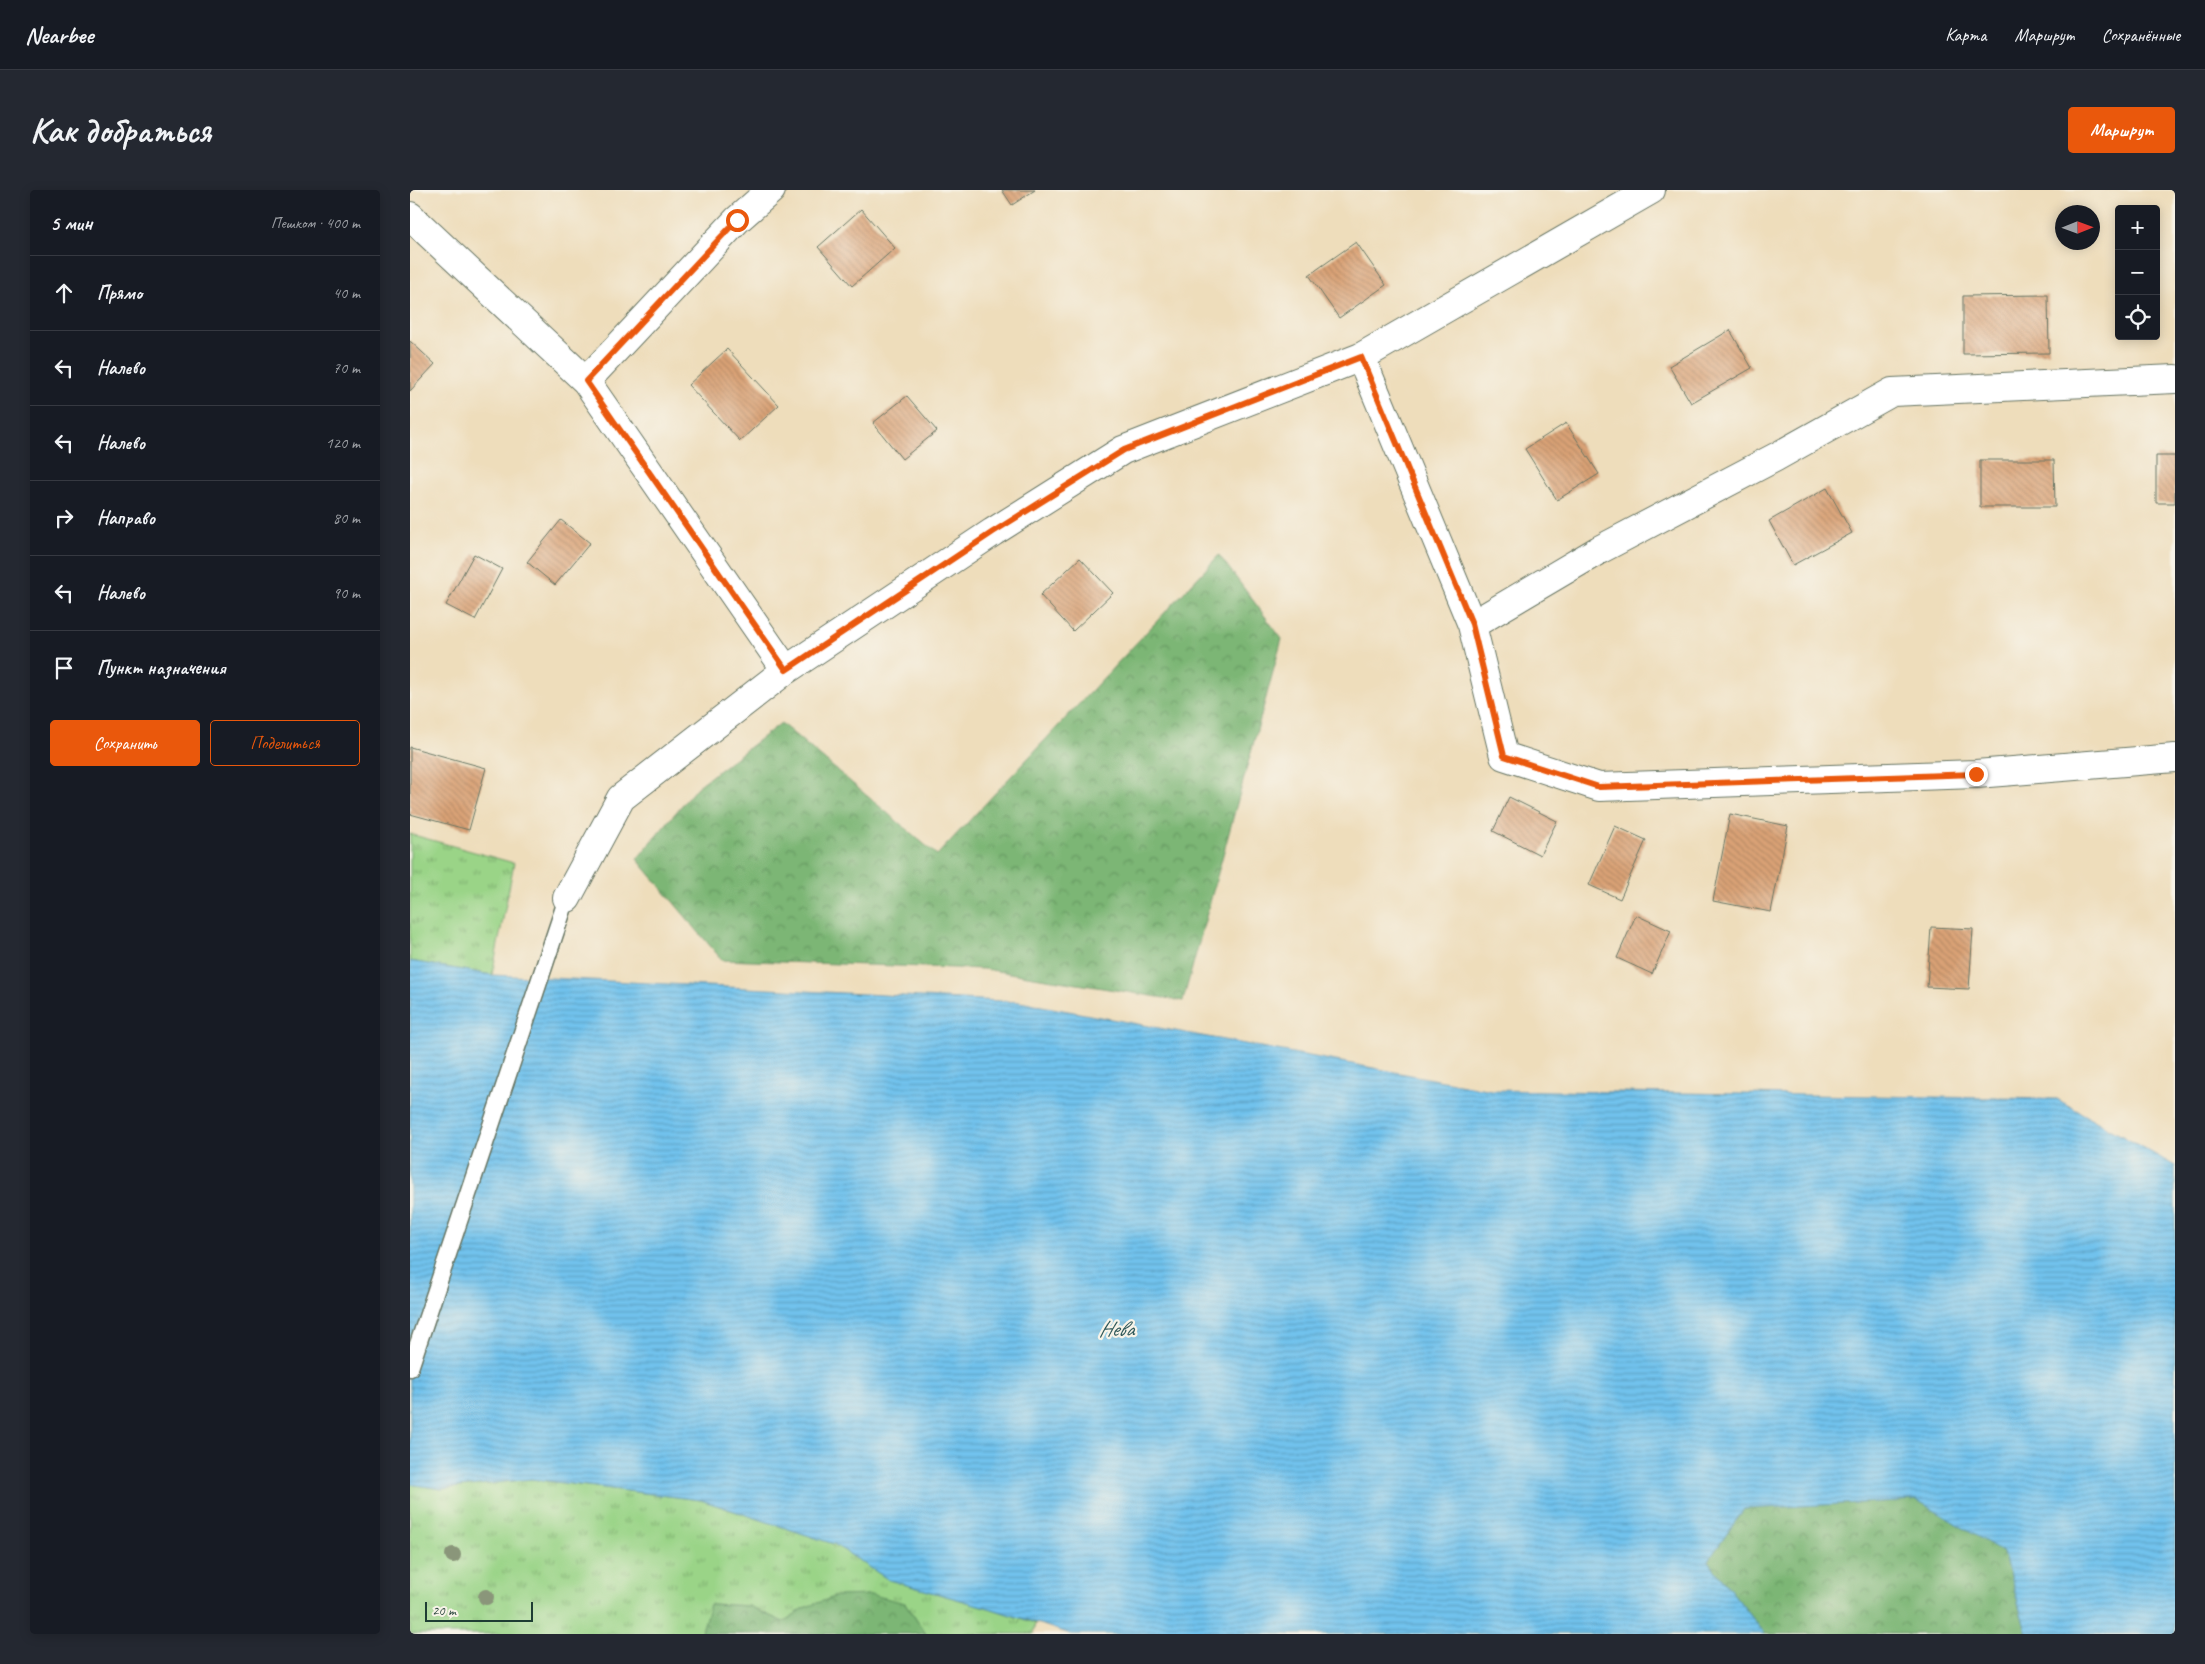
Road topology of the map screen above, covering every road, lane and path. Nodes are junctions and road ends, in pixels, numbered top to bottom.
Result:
1 (771, 190) edge
2 (1651, 190) edge
3 (410, 216) edge
4 (1361, 357) junction
5 (2175, 379) edge
6 (586, 381) junction
7 (1472, 624) junction
8 (786, 670) junction
9 (2175, 758) edge
10 (567, 898) joint
11 (410, 1368) edge

1 - 6 street
2 - 4 street
3 - 6 street
4 - 7 street
4 - 8 street
5 - 7 street
6 - 8 street
7 - 9 street
8 - 10 street
10 - 11 lane

